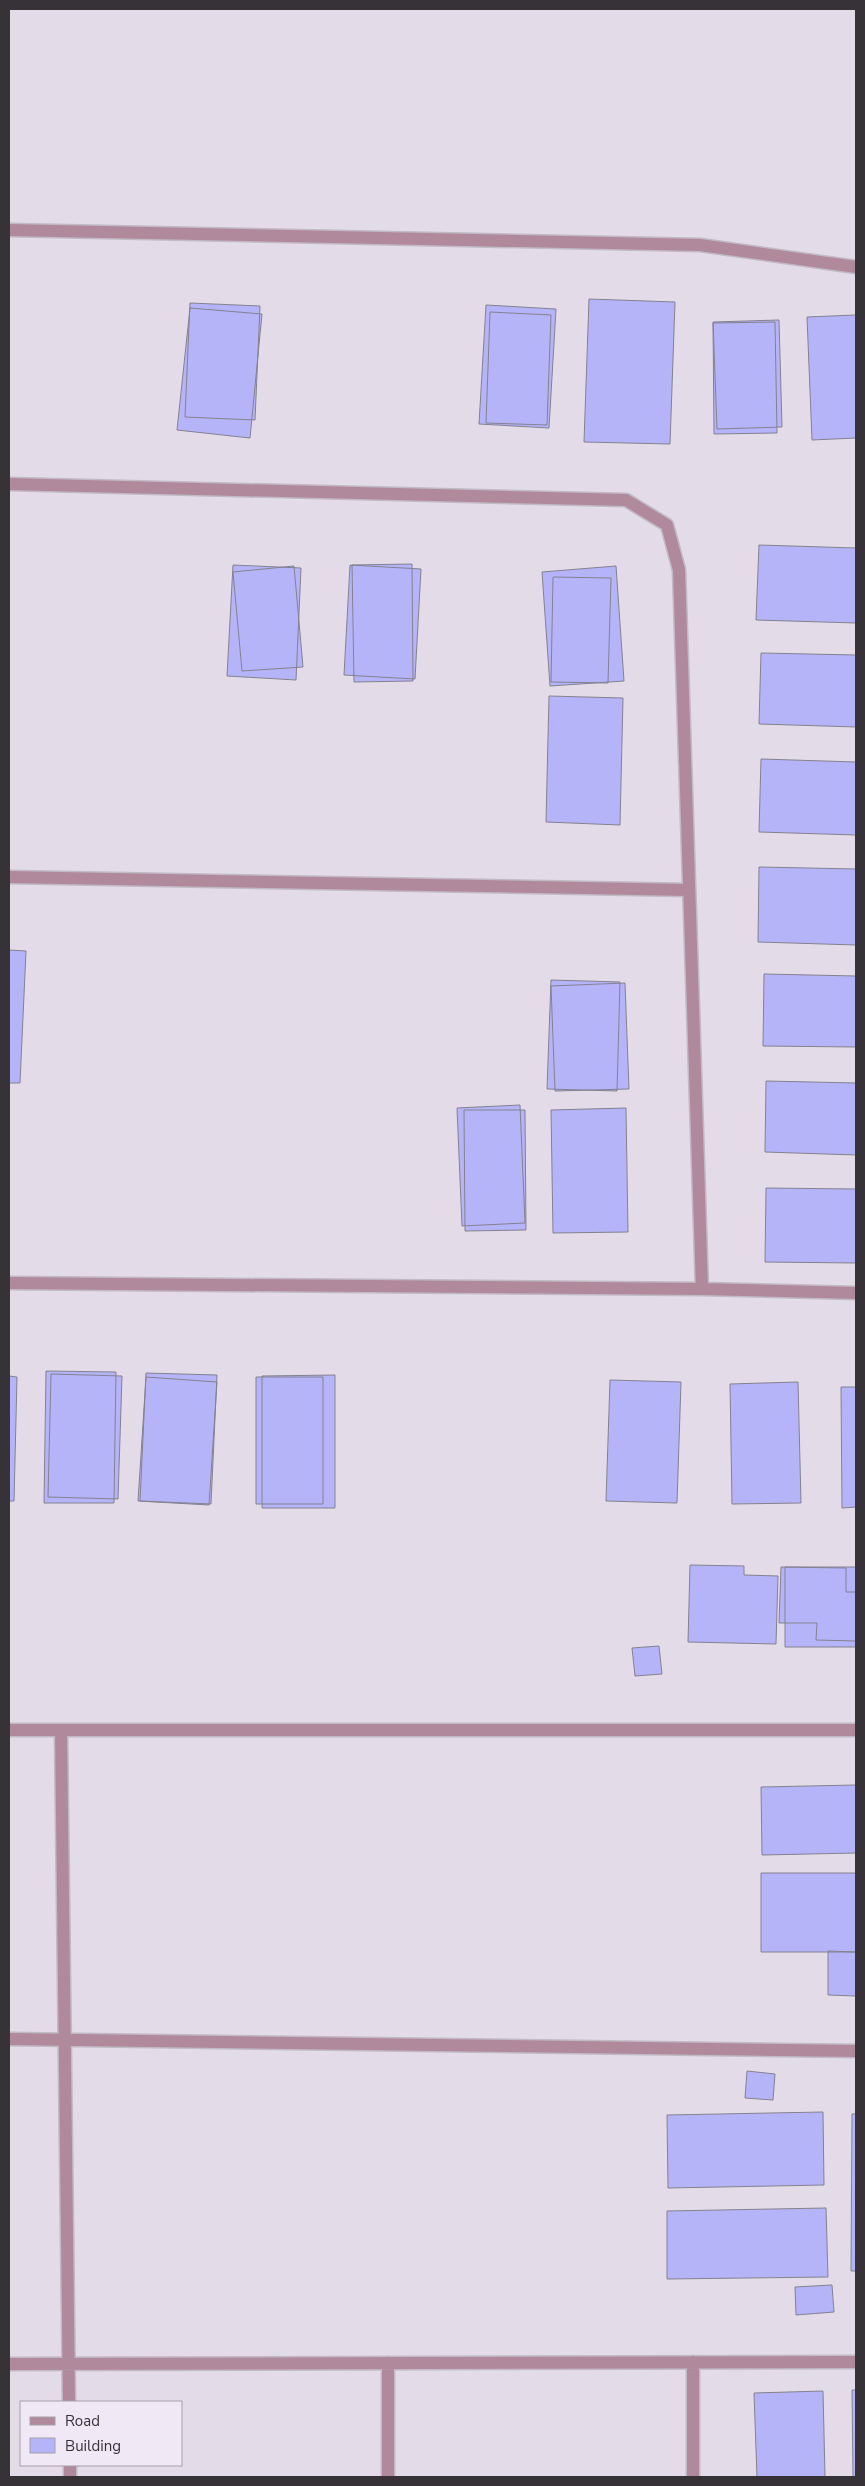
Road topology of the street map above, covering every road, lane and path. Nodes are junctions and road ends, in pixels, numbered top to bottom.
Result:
1 (9, 230) edge
2 (856, 267) edge
3 (9, 484) edge
4 (9, 877) edge
5 (688, 890) junction
6 (9, 1283) edge
7 (702, 1289) junction
8 (856, 1293) edge
9 (9, 1730) edge
10 (60, 1730) junction
11 (856, 1730) edge
12 (9, 2039) edge
13 (64, 2039) junction
14 (856, 2051) edge
15 (694, 2362) junction
16 (856, 2362) edge
17 (388, 2363) junction
18 (9, 2364) edge
19 (69, 2365) junction
20 (69, 2401) edge
21 (388, 2477) edge
22 (693, 2477) edge

1 - 2 street
3 - 5 street
4 - 5 street
5 - 7 street
6 - 7 street
7 - 8 street
9 - 10 street
10 - 11 street
10 - 13 street
12 - 13 street
13 - 14 street
13 - 19 street
15 - 16 street
15 - 17 street
15 - 22 street
17 - 19 street
17 - 21 street
18 - 19 street
19 - 20 street

